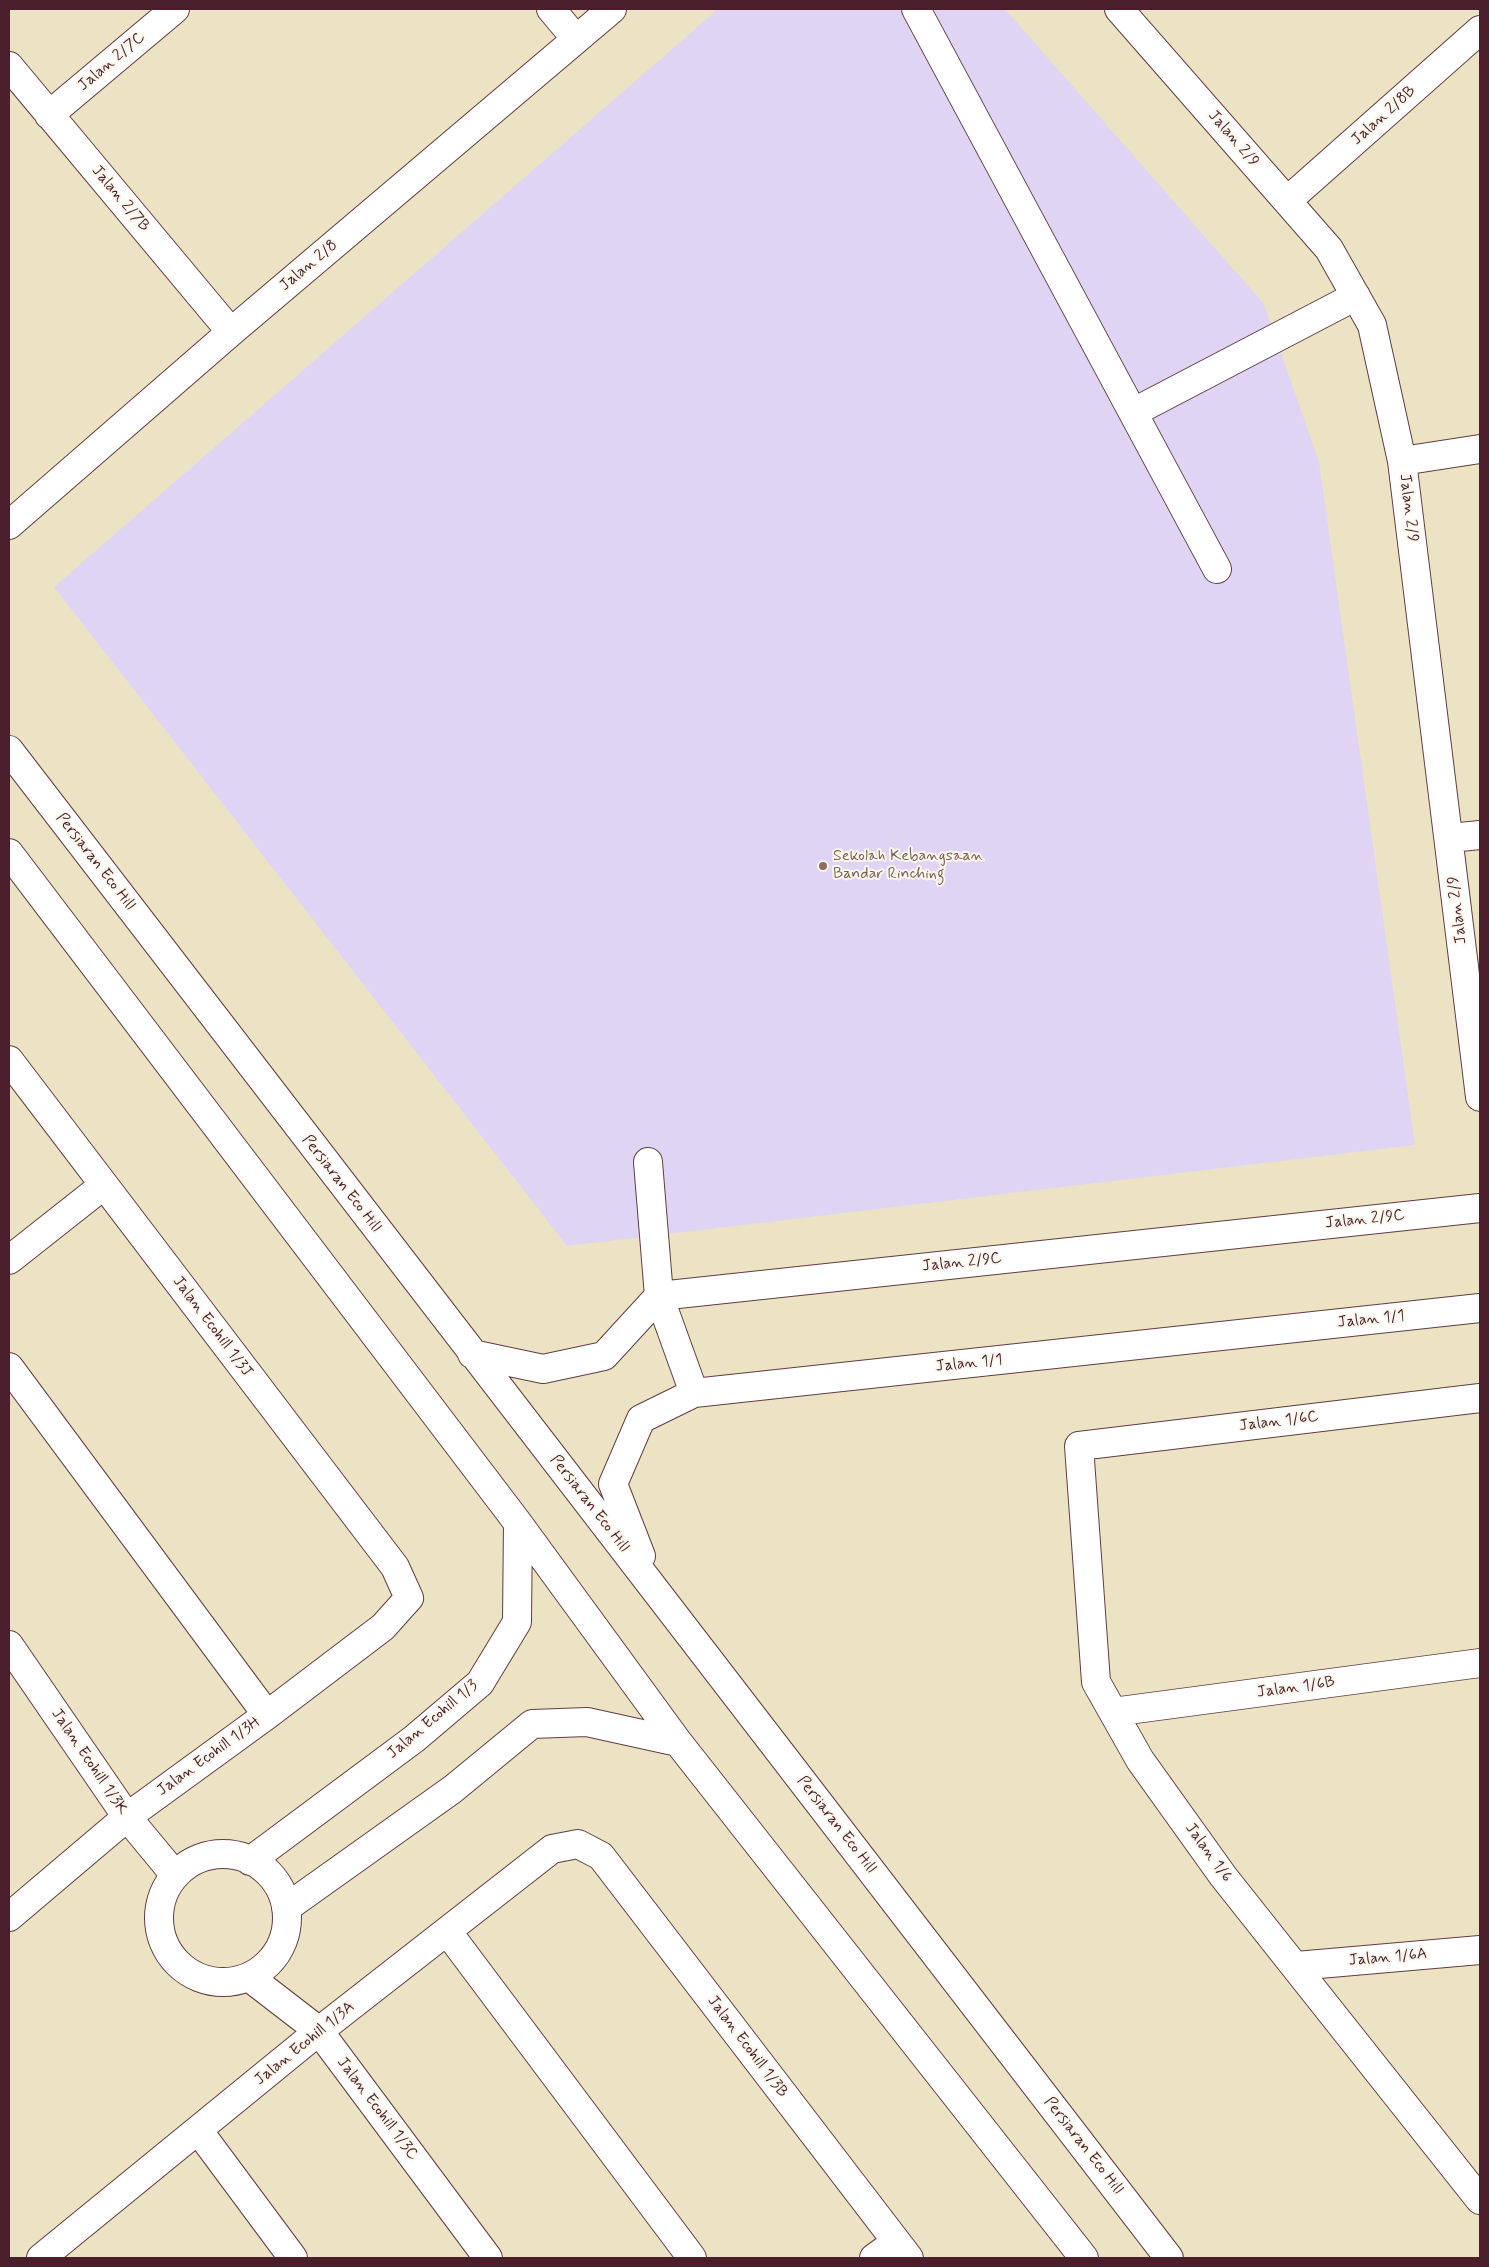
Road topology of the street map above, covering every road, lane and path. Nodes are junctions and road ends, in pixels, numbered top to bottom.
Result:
1 (175, 9) edge
2 (551, 9) edge
3 (612, 9) edge
4 (916, 9) edge
5 (1119, 9) edge
6 (1480, 30) edge
7 (576, 39) junction
8 (9, 66) edge
9 (49, 115) junction
10 (1288, 201) junction
11 (1356, 296) junction
12 (231, 332) junction
13 (1134, 412) junction
14 (1480, 449) edge
15 (1402, 461) junction
16 (9, 524) edge
17 (1217, 569) dead end
18 (9, 750) edge
19 (1480, 835) edge
20 (1450, 838) junction
21 (9, 853) edge
22 (9, 1060) edge
23 (1480, 1097) edge
24 (648, 1162) dead end
25 (104, 1185) junction
26 (1480, 1208) edge
27 (9, 1260) edge
28 (658, 1296) junction
29 (1480, 1308) edge
30 (472, 1354) junction
31 (9, 1367) edge
32 (694, 1393) junction
33 (1480, 1398) edge
34 (1079, 1446) joint
35 (518, 1522) junction
36 (652, 1585) junction
37 (408, 1598) joint
38 (9, 1645) edge
39 (1480, 1663) edge
40 (1113, 1712) junction
41 (267, 1715) junction
42 (678, 1742) junction
43 (127, 1817) junction
44 (578, 1844) joint
45 (250, 1861) junction
46 (175, 1875) junction
47 (286, 1908) junction
48 (9, 1917) edge
49 (447, 1931) junction
50 (1480, 1950) edge
51 (1296, 1966) junction
52 (249, 1977) junction
53 (320, 2031) junction
54 (198, 2130) junction
55 (1480, 2200) edge
56 (72, 2249) edge
57 (902, 2250) edge
58 (40, 2258) edge
59 (293, 2258) edge
60 (488, 2258) edge
61 (692, 2258) edge
62 (874, 2258) edge
63 (1084, 2258) edge
64 (1169, 2258) edge

1 - 9 street, Jalan 2/7C
2 - 7 street
3 - 7 street, Jalan 2/8
4 - 13 street
5 - 10 street, Jalan 2/9
6 - 10 street, Jalan 2/8B
7 - 12 street, Jalan 2/8
8 - 9 street, Jalan 2/7B
9 - 12 street, Jalan 2/7B
10 - 11 street, Jalan 2/9
11 - 13 street
11 - 15 street, Jalan 2/9
12 - 16 street, Jalan 2/8
13 - 17 street
14 - 15 street
15 - 20 street, Jalan 2/9
18 - 30 street, Persiaran Eco Hill
19 - 20 street
20 - 23 street, Jalan 2/9
21 - 35 street
22 - 25 street, Jalan Ecohill 1/3J
24 - 28 street
25 - 27 street
25 - 37 street, Jalan Ecohill 1/3J
26 - 28 street, Jalan 2/9C
28 - 30 street
28 - 32 street
29 - 32 street, Jalan 1/1
30 - 36 street, Persiaran Eco Hill
31 - 41 street
32 - 36 street, Jalan 1/1
33 - 34 street, Jalan 1/6C
34 - 40 street, Jalan 1/6
35 - 42 street
35 - 45 street, Jalan Ecohill 1/3
36 - 64 street, Persiaran Eco Hill
37 - 41 street, Jalan Ecohill 1/3H
38 - 43 street, Jalan Ecohill 1/3K
39 - 40 street, Jalan 1/6B
40 - 51 street, Jalan 1/6
41 - 43 street, Jalan Ecohill 1/3H
42 - 47 street
42 - 63 street
43 - 46 street, Jalan Ecohill 1/3K
43 - 48 street, Jalan Ecohill 1/3H
44 - 49 street, Jalan Ecohill 1/3A
44 - 57 street, Jalan Ecohill 1/3B
45 - 46 street
45 - 47 street
46 - 52 street
47 - 52 street
49 - 53 street, Jalan Ecohill 1/3A
49 - 61 street
50 - 51 street, Jalan 1/6A
51 - 55 street, Jalan 1/6
52 - 53 street, Jalan Ecohill 1/3C
53 - 54 street, Jalan Ecohill 1/3A
53 - 60 street, Jalan Ecohill 1/3C
54 - 56 street, Jalan Ecohill 1/3A
54 - 59 street
56 - 58 street, Jalan Ecohill 1/3A
57 - 62 street

